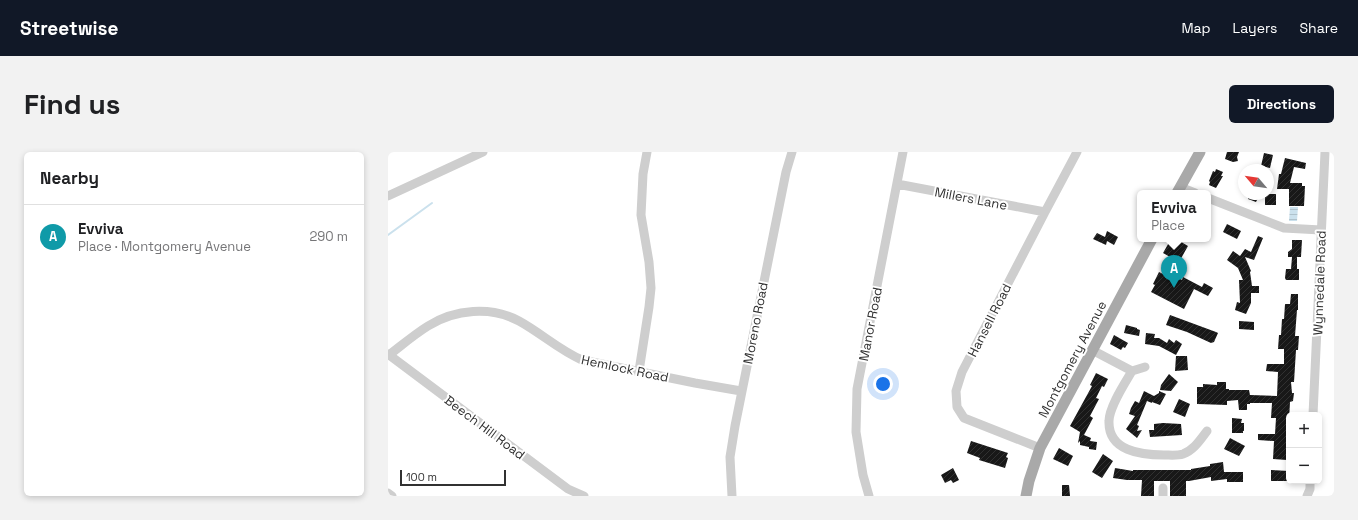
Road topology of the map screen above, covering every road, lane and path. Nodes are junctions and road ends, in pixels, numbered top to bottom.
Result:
1 (483, 152) edge
2 (647, 152) edge
3 (792, 152) edge
4 (903, 152) edge
5 (1077, 152) edge
6 (1200, 152) edge
7 (1325, 152) edge
8 (1329, 163) edge
9 (897, 184) junction
10 (1179, 190) edge
11 (388, 196) edge
12 (1211, 199) edge
13 (1045, 212) junction
14 (1321, 230) junction
15 (1150, 242) edge
16 (1092, 350) junction
17 (388, 354) edge
18 (1145, 368) dead end
19 (639, 371) junction
20 (1132, 371) junction
21 (741, 391) junction
22 (1313, 412) edge
23 (1207, 432) dead end
24 (1040, 448) junction
25 (388, 493) edge
26 (392, 496) edge
27 (584, 496) edge
28 (732, 496) edge
29 (869, 496) edge
30 (1026, 496) edge

1 - 11 street
2 - 19 street
3 - 21 street, Moreno Road
4 - 9 street, Manor Road
5 - 13 street, Hansell Road
6 - 10 main road
7 - 8 street, Wynnedale Road
8 - 14 street, Wynnedale Road
9 - 13 street, Millers Lane
9 - 29 street, Manor Road
12 - 14 street
13 - 24 street, Hansell Road
14 - 22 street, Wynnedale Road
15 - 16 main road, Montgomery Avenue
16 - 20 street
16 - 24 main road, Montgomery Avenue
17 - 19 street, Hemlock Road
17 - 27 street, Beech Hill Road
18 - 20 street
19 - 21 street, Hemlock Road
20 - 23 street
21 - 28 street, Moreno Road
24 - 30 main road, Montgomery Avenue
25 - 26 street

